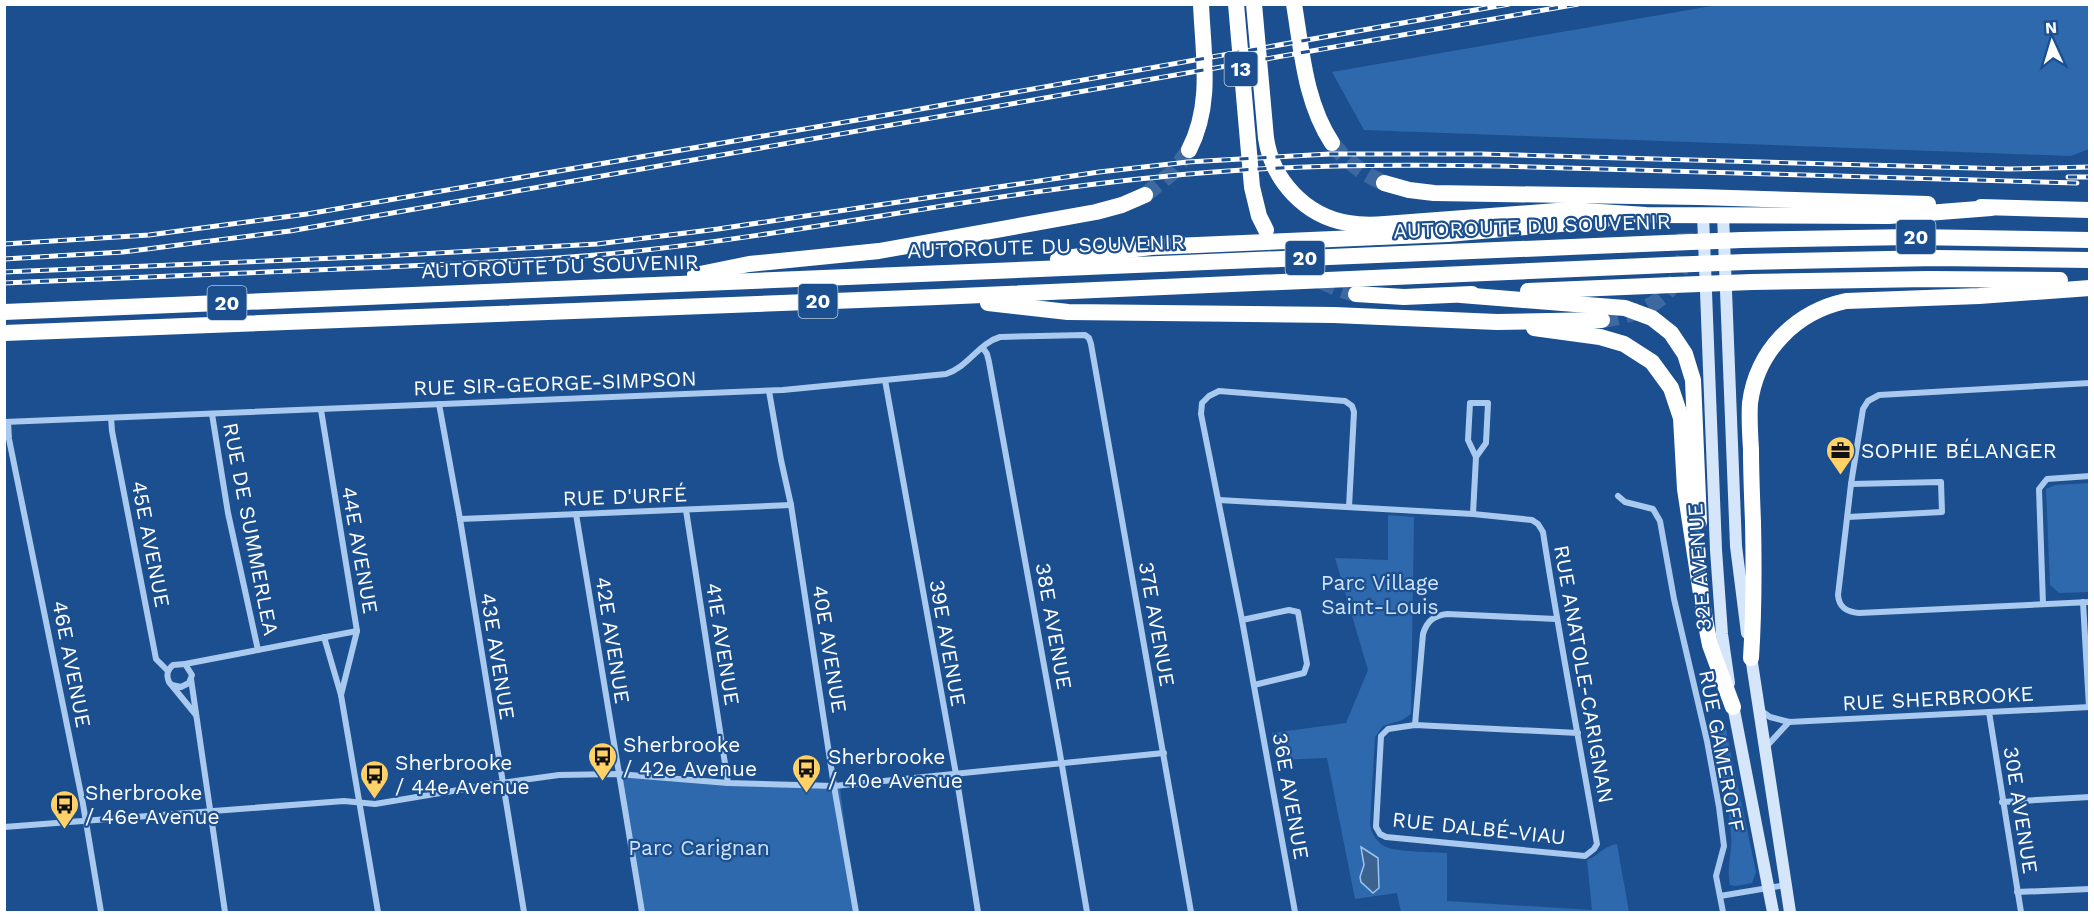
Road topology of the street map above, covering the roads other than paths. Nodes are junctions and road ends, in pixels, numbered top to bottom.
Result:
1 (1202, 4) edge
2 (1236, 4) edge
3 (1254, 4) edge
4 (1294, 4) edge
5 (1332, 143) tunnel mouth
6 (1189, 150) tunnel mouth
7 (1384, 183) tunnel mouth
8 (1145, 195) tunnel mouth
9 (1991, 208) junction
10 (2090, 210) edge
11 (1703, 214) junction
12 (1723, 214) junction
13 (1646, 215) junction
14 (1266, 230) dead end
15 (2090, 240) edge
16 (2090, 260) edge
17 (944, 273) junction
18 (2090, 281) edge
19 (635, 286) junction
20 (2090, 288) edge
21 (1356, 294) tunnel mouth
22 (1461, 295) junction
23 (937, 297) junction
24 (4, 312) edge
25 (1602, 320) tunnel mouth
26 (1497, 322) junction
27 (4, 333) edge
28 (1090, 341) joint
29 (982, 348) junction
30 (885, 380) junction
31 (2090, 383) edge
32 (769, 391) junction
33 (439, 404) junction
34 (321, 410) junction
35 (212, 414) junction
36 (111, 418) junction
37 (6, 422) edge
38 (1476, 457) junction
39 (2090, 476) edge
40 (1851, 484) junction
41 (1618, 496) dead end
42 (1219, 500) junction
43 (790, 505) junction
44 (1349, 507) junction
45 (686, 510) junction
46 (576, 514) junction
47 (1473, 514) junction
48 (1848, 517) junction
49 (460, 519) junction
50 (2086, 602) edge
51 (2043, 604) junction
52 (1703, 607) junction
53 (1556, 619) junction
54 (1242, 620) junction
55 (357, 631) junction
56 (324, 637) junction
57 (258, 650) junction
58 (1751, 658) junction
59 (185, 664) junction
60 (168, 671) junction
61 (191, 679) junction
62 (172, 685) junction
63 (1254, 685) junction
64 (341, 695) junction
65 (1733, 707) junction
66 (2089, 707) edge
67 (1758, 710) junction
68 (1989, 712) junction
69 (196, 716) junction
70 (1789, 722) junction
71 (1415, 725) junction
72 (1578, 733) junction
73 (1765, 749) junction
74 (1164, 753) junction
75 (1062, 763) junction
76 (618, 774) junction
77 (956, 774) junction
78 (501, 783) junction
79 (728, 783) junction
80 (834, 786) junction
81 (2090, 797) edge
82 (2002, 802) junction
83 (358, 803) junction
84 (209, 812) junction
85 (86, 821) junction
86 (4, 827) edge
87 (1585, 856) joint
88 (1786, 885) junction
89 (1768, 888) junction
90 (2090, 889) edge
91 (2017, 892) junction
92 (1720, 896) junction
93 (102, 912) edge
94 (225, 912) edge
95 (378, 912) edge
96 (524, 912) edge
97 (642, 912) edge
98 (856, 912) edge
99 (978, 912) edge
100 (1087, 912) edge
101 (1191, 912) edge
102 (1295, 912) edge
103 (1723, 912) edge
104 (1773, 912) edge
105 (1790, 912) edge
106 (2021, 912) edge

1 - 6 highway
2 - 14 highway, 13
3 - 13 highway, 13
4 - 5 highway
7 - 9 highway
8 - 19 highway
9 - 10 highway
9 - 12 highway
11 - 12 highway
11 - 13 highway
11 - 65 main road, 32E AVENUE
12 - 58 main road, 32E AVENUE
13 - 17 highway
15 - 17 highway, AUTOROUTE DU SOUVENIR / 20, bridge
16 - 23 highway, AUTOROUTE DU SOUVENIR / 20, bridge
17 - 19 highway, AUTOROUTE DU SOUVENIR / 20
18 - 22 highway, bridge
19 - 24 highway, AUTOROUTE DU SOUVENIR / 20
20 - 58 highway
21 - 22 highway
22 - 52 highway
23 - 26 highway
23 - 27 highway, AUTOROUTE DU SOUVENIR / 20
25 - 26 highway
26 - 52 highway
28 - 29 street, RUE SIR-GEORGE-SIMPSON
28 - 74 street, 37E AVENUE
29 - 30 street, RUE SIR-GEORGE-SIMPSON
29 - 75 street, 38E AVENUE
30 - 32 street, RUE SIR-GEORGE-SIMPSON
30 - 77 street, 39E AVENUE
31 - 40 street
32 - 33 street, RUE SIR-GEORGE-SIMPSON
32 - 43 street, 40E AVENUE
33 - 34 street, RUE SIR-GEORGE-SIMPSON
33 - 49 street, 43E AVENUE
34 - 35 street, RUE SIR-GEORGE-SIMPSON
34 - 55 street, 44E AVENUE
35 - 36 street, RUE SIR-GEORGE-SIMPSON
35 - 57 street, RUE DE SUMMERLEA
36 - 37 street, RUE SIR-GEORGE-SIMPSON
36 - 60 street, 45E AVENUE
37 - 85 street, 46E AVENUE
38 - 38 street
38 - 47 street
39 - 51 street
40 - 48 street
40 - 48 street
41 - 92 street, RUE GAMEROFF
42 - 44 street, RUE ANATOLE-CARIGNAN
42 - 44 street, 36E AVENUE
42 - 54 street, 36E AVENUE
43 - 45 street, RUE D'URFÉ
43 - 80 street, 40E AVENUE
44 - 47 street, RUE ANATOLE-CARIGNAN
45 - 46 street, RUE D'URFÉ
45 - 79 street, 41E AVENUE
46 - 49 street, RUE D'URFÉ
46 - 76 street, 42E AVENUE
47 - 53 street, RUE ANATOLE-CARIGNAN
48 - 51 street
49 - 78 street, 43E AVENUE
50 - 51 street
50 - 66 street
52 - 65 highway
53 - 71 street
53 - 72 street, RUE ANATOLE-CARIGNAN
54 - 63 street, 36E AVENUE
54 - 63 street
55 - 56 street, RUE DE SUMMERLEA
55 - 64 street, 44E AVENUE
56 - 57 street, RUE DE SUMMERLEA
56 - 64 street, 44E AVENUE
57 - 59 street, RUE DE SUMMERLEA
58 - 67 main road, 32E AVENUE
59 - 60 street
59 - 61 street
60 - 62 street
61 - 62 street
61 - 69 street
62 - 69 street
63 - 102 street, 36E AVENUE
64 - 83 street, 44E AVENUE
65 - 89 main road, 32E AVENUE
66 - 68 street, RUE SHERBROOKE
67 - 70 street, RUE SHERBROOKE
67 - 73 main road, 32E AVENUE
68 - 70 street, RUE SHERBROOKE
68 - 82 street, 30E AVENUE
69 - 84 street
70 - 73 street
71 - 72 street, RUE DALBÉ-VIAU
71 - 87 street, RUE DALBÉ-VIAU
72 - 87 street, RUE ANATOLE-CARIGNAN
73 - 88 main road, 32E AVENUE
74 - 75 street
74 - 101 street, 37E AVENUE
75 - 77 street
75 - 100 street, 38E AVENUE
76 - 78 street
76 - 79 street
76 - 97 street, 42E AVENUE
77 - 80 street
77 - 99 street, 39E AVENUE
78 - 83 street
78 - 96 street, 43E AVENUE
79 - 80 street
80 - 98 street, 40E AVENUE
81 - 82 street
82 - 91 street, 30E AVENUE
83 - 84 street
83 - 95 street, 44E AVENUE
84 - 85 street
84 - 94 street
85 - 86 street
85 - 93 street, 46E AVENUE
88 - 89 street
88 - 105 main road, 32E AVENUE
89 - 92 street
89 - 104 main road, 32E AVENUE
90 - 91 street
91 - 106 street, 30E AVENUE
92 - 103 street, RUE GAMEROFF

